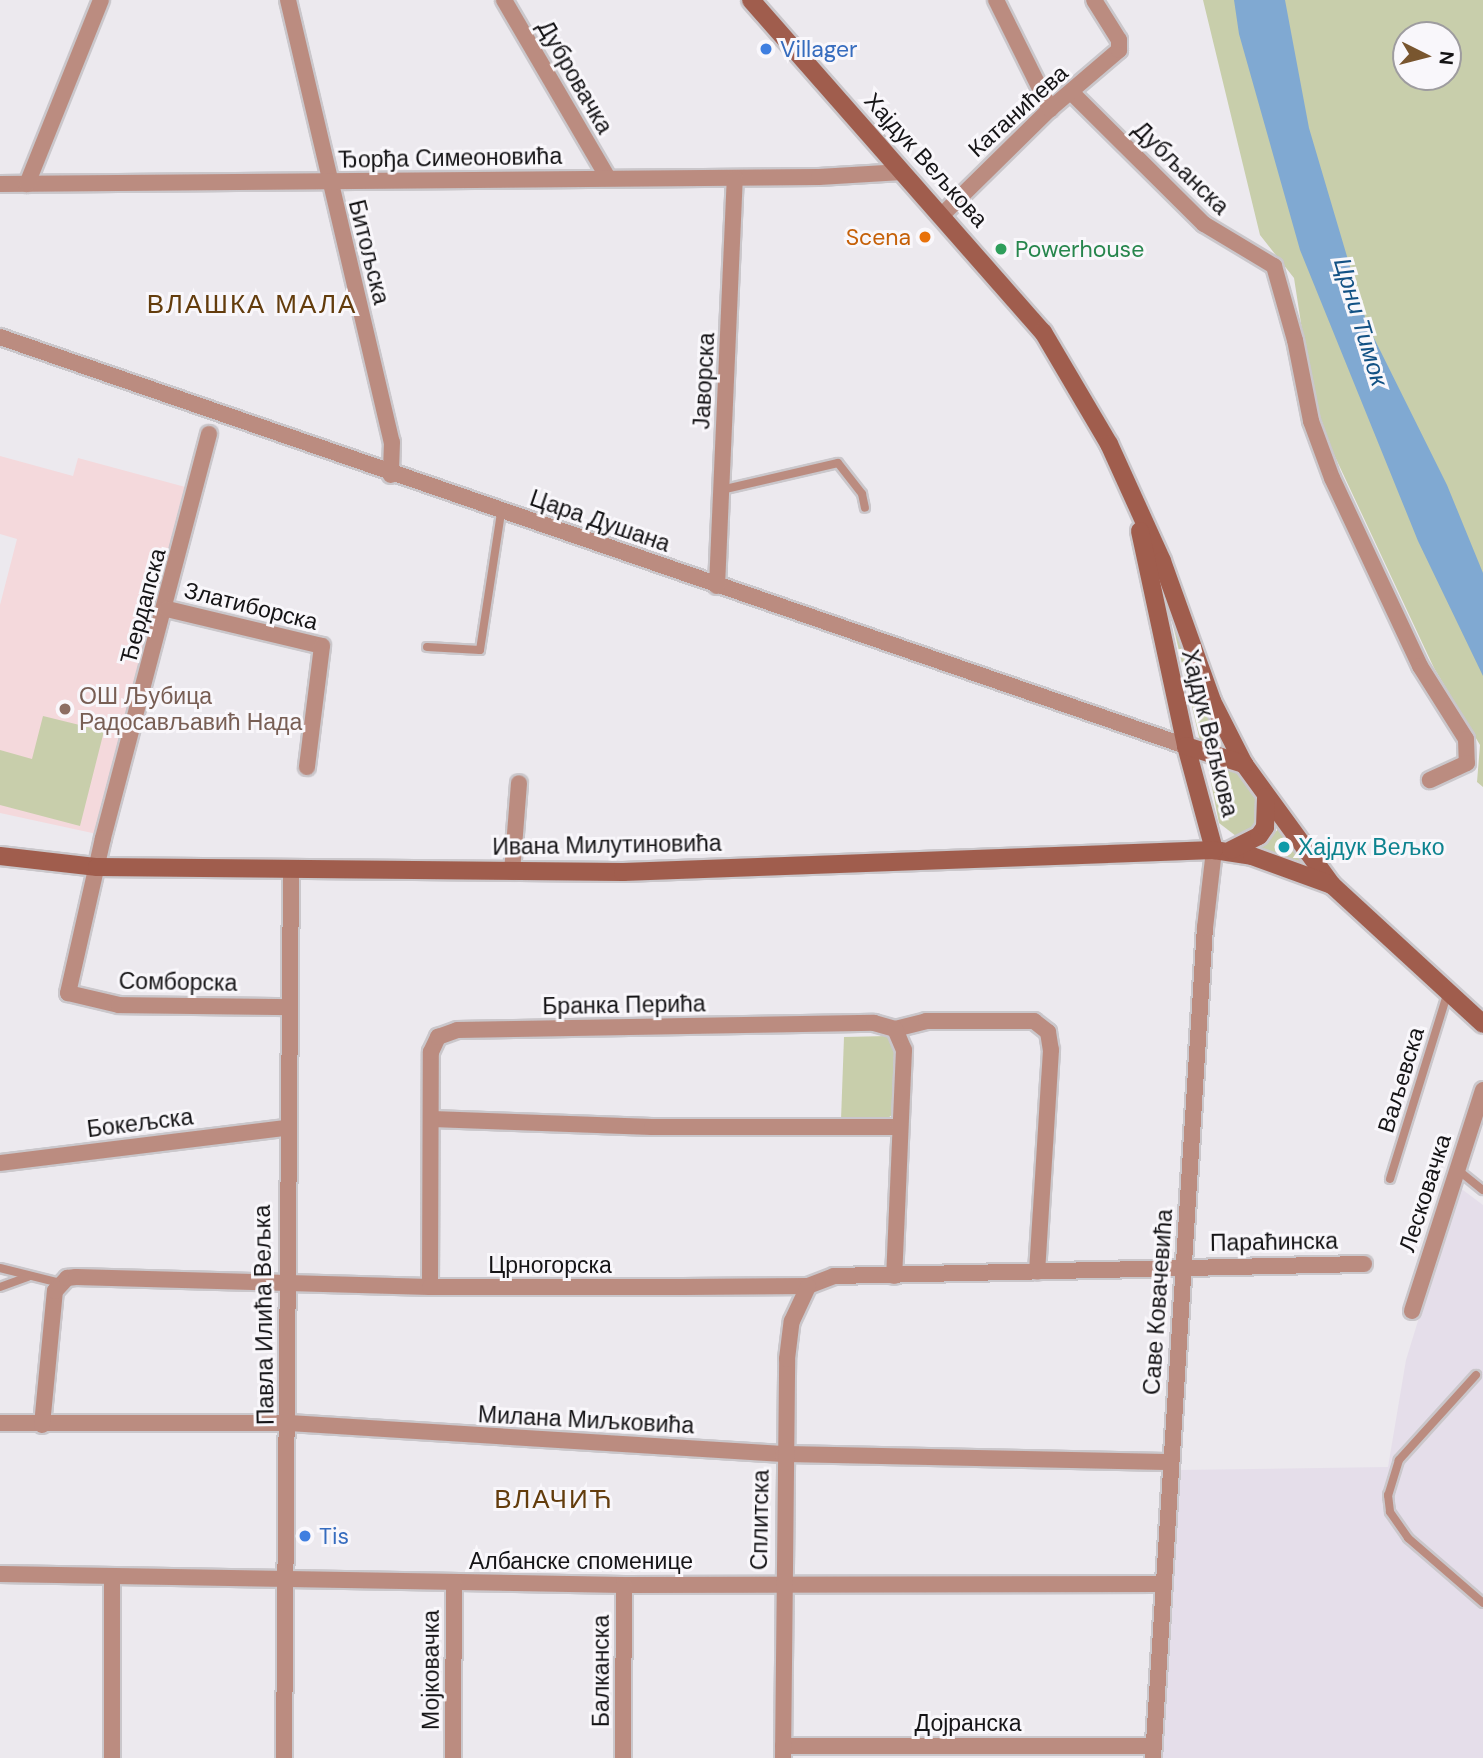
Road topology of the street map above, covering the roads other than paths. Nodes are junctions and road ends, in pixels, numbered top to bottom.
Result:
1 (101, 0) edge
2 (288, 0) edge
3 (504, 0) edge
4 (751, 0) edge
5 (996, 0) edge
6 (1094, 0) edge
7 (1072, 93) junction
8 (1050, 109) junction
9 (902, 172) junction
10 (608, 178) junction
11 (736, 178) junction
12 (328, 183) junction
13 (0, 184) edge
14 (27, 184) junction
15 (942, 215) junction
16 (0, 337) edge
17 (209, 434) dead end
18 (391, 475) junction
19 (721, 490) junction
20 (1136, 506) junction
21 (866, 508) dead end
22 (501, 512) junction
23 (717, 586) junction
24 (167, 609) junction
25 (427, 647) dead end
26 (1186, 746) junction
27 (1244, 764) junction
28 (307, 767) dead end
29 (1430, 780) dead end
30 (519, 783) dead end
31 (1264, 789) junction
32 (1223, 850) junction
33 (0, 856) edge
34 (97, 866) junction
35 (290, 871) junction
36 (512, 872) junction
37 (1332, 885) junction
38 (1448, 992) junction
39 (68, 993) joint
40 (288, 1007) junction
41 (1481, 1018) edge
42 (895, 1029) junction
43 (1483, 1090) edge
44 (432, 1119) junction
45 (900, 1127) junction
46 (286, 1128) junction
47 (0, 1163) edge
48 (1456, 1168) junction
49 (1390, 1179) dead end
50 (1483, 1190) edge
51 (1364, 1264) dead end
52 (1184, 1266) junction
53 (0, 1268) edge
54 (1037, 1272) junction
55 (894, 1276) junction
56 (28, 1277) junction
57 (285, 1282) junction
58 (60, 1283) junction
59 (808, 1286) junction
60 (0, 1287) edge
61 (430, 1287) junction
62 (1412, 1311) dead end
63 (1476, 1375) dead end
64 (0, 1423) edge
65 (289, 1423) junction
66 (42, 1425) junction
67 (783, 1454) junction
68 (1170, 1462) junction
69 (0, 1574) edge
70 (111, 1578) junction
71 (286, 1580) junction
72 (454, 1583) junction
73 (781, 1583) junction
74 (1163, 1584) junction
75 (624, 1585) junction
76 (1483, 1603) edge
77 (783, 1752) edge
78 (1153, 1752) edge
79 (112, 1758) edge
80 (284, 1758) edge
81 (453, 1758) edge
82 (623, 1758) edge

1 - 14 street
2 - 12 street, Битољска
3 - 10 street, Дубровачка
4 - 9 street, Хајдук Вељкова
5 - 8 street
6 - 7 street, Катанићева
7 - 8 street, Катанићева
7 - 29 street, Дубљанска
8 - 15 street, Катанићева
9 - 11 street, Ђорђа Симеоновића
9 - 15 street, Хајдук Вељкова
10 - 11 street, Ђорђа Симеоновића
10 - 12 street, Ђорђа Симеоновића
11 - 19 street, Јаворска
12 - 14 street, Ђорђа Симеоновића
12 - 18 street, Битољска
13 - 14 street, Ђорђа Симеоновића
15 - 20 street, Хајдук Вељкова
16 - 18 street, Цара Душана
17 - 24 street, Ђердапска
18 - 22 street, Цара Душана
19 - 21 lane
19 - 23 street, Јаворска
20 - 26 street, Хајдук Вељкова
20 - 27 street, Хајдук Вељкова
22 - 23 street, Цара Душана
22 - 25 lane
23 - 26 street, Цара Душана
24 - 28 street, Златиборска
24 - 34 street, Ђердапска
26 - 27 street
26 - 32 street, Хајдук Вељкова
27 - 31 street, Хајдук Вељкова
30 - 36 street
31 - 32 street
31 - 37 street, Хајдук Вељкова
32 - 36 street, Ивана Милутиновића
32 - 37 street, Хајдук Вељкова
32 - 52 street, Саве Ковачевића
33 - 34 street, Ивана Милутиновића
34 - 35 street, Ивана Милутиновића
34 - 39 street, Ђердапска
35 - 36 street, Ивана Милутиновића
35 - 40 street, Павла Илића Вељка
37 - 38 street, Хајдук Вељкова
38 - 41 street, Хајдук Вељкова
38 - 49 lane, Ваљевска
39 - 40 street, Сомборска
40 - 46 street, Павла Илића Вељка
42 - 44 street, Бранка Перића
42 - 45 street
42 - 54 street, Бранка Перића
43 - 48 street, Лесковачка
44 - 45 street
44 - 61 street, Бранка Перића
45 - 55 street
46 - 47 street, Бокељска
46 - 57 street, Павла Илића Вељка
48 - 50 lane
48 - 62 street, Лесковачка
51 - 52 street, Параћинска
52 - 54 street, Црногорска
52 - 68 street, Саве Ковачевића
53 - 56 lane
54 - 55 street, Црногорска
55 - 59 street, Црногорска
56 - 58 lane
56 - 60 lane
57 - 58 street, Црногорска
57 - 61 street, Црногорска
57 - 65 street, Павла Илића Вељка
58 - 66 street
59 - 61 street, Црногорска
59 - 67 street, Сплитска
63 - 76 lane
64 - 66 street, Милана Миљковића
65 - 66 street, Милана Миљковића
65 - 67 street, Милана Миљковића
65 - 71 street, Павла Илића Вељка
67 - 68 street, Милана Миљковића
67 - 73 street, Сплитска
68 - 74 street, Саве Ковачевића
69 - 70 street, Албанске споменице
70 - 71 street, Албанске споменице
70 - 79 street
71 - 72 street, Албанске споменице
71 - 80 street, Павла Илића Вељка
72 - 75 street, Албанске споменице
72 - 81 street, Мојковачка
73 - 74 street, Албанске споменице
73 - 75 street, Албанске споменице
73 - 77 street, Сплитска
74 - 78 street, Саве Ковачевића
75 - 82 street, Балканска
77 - 78 street, Дојранска

